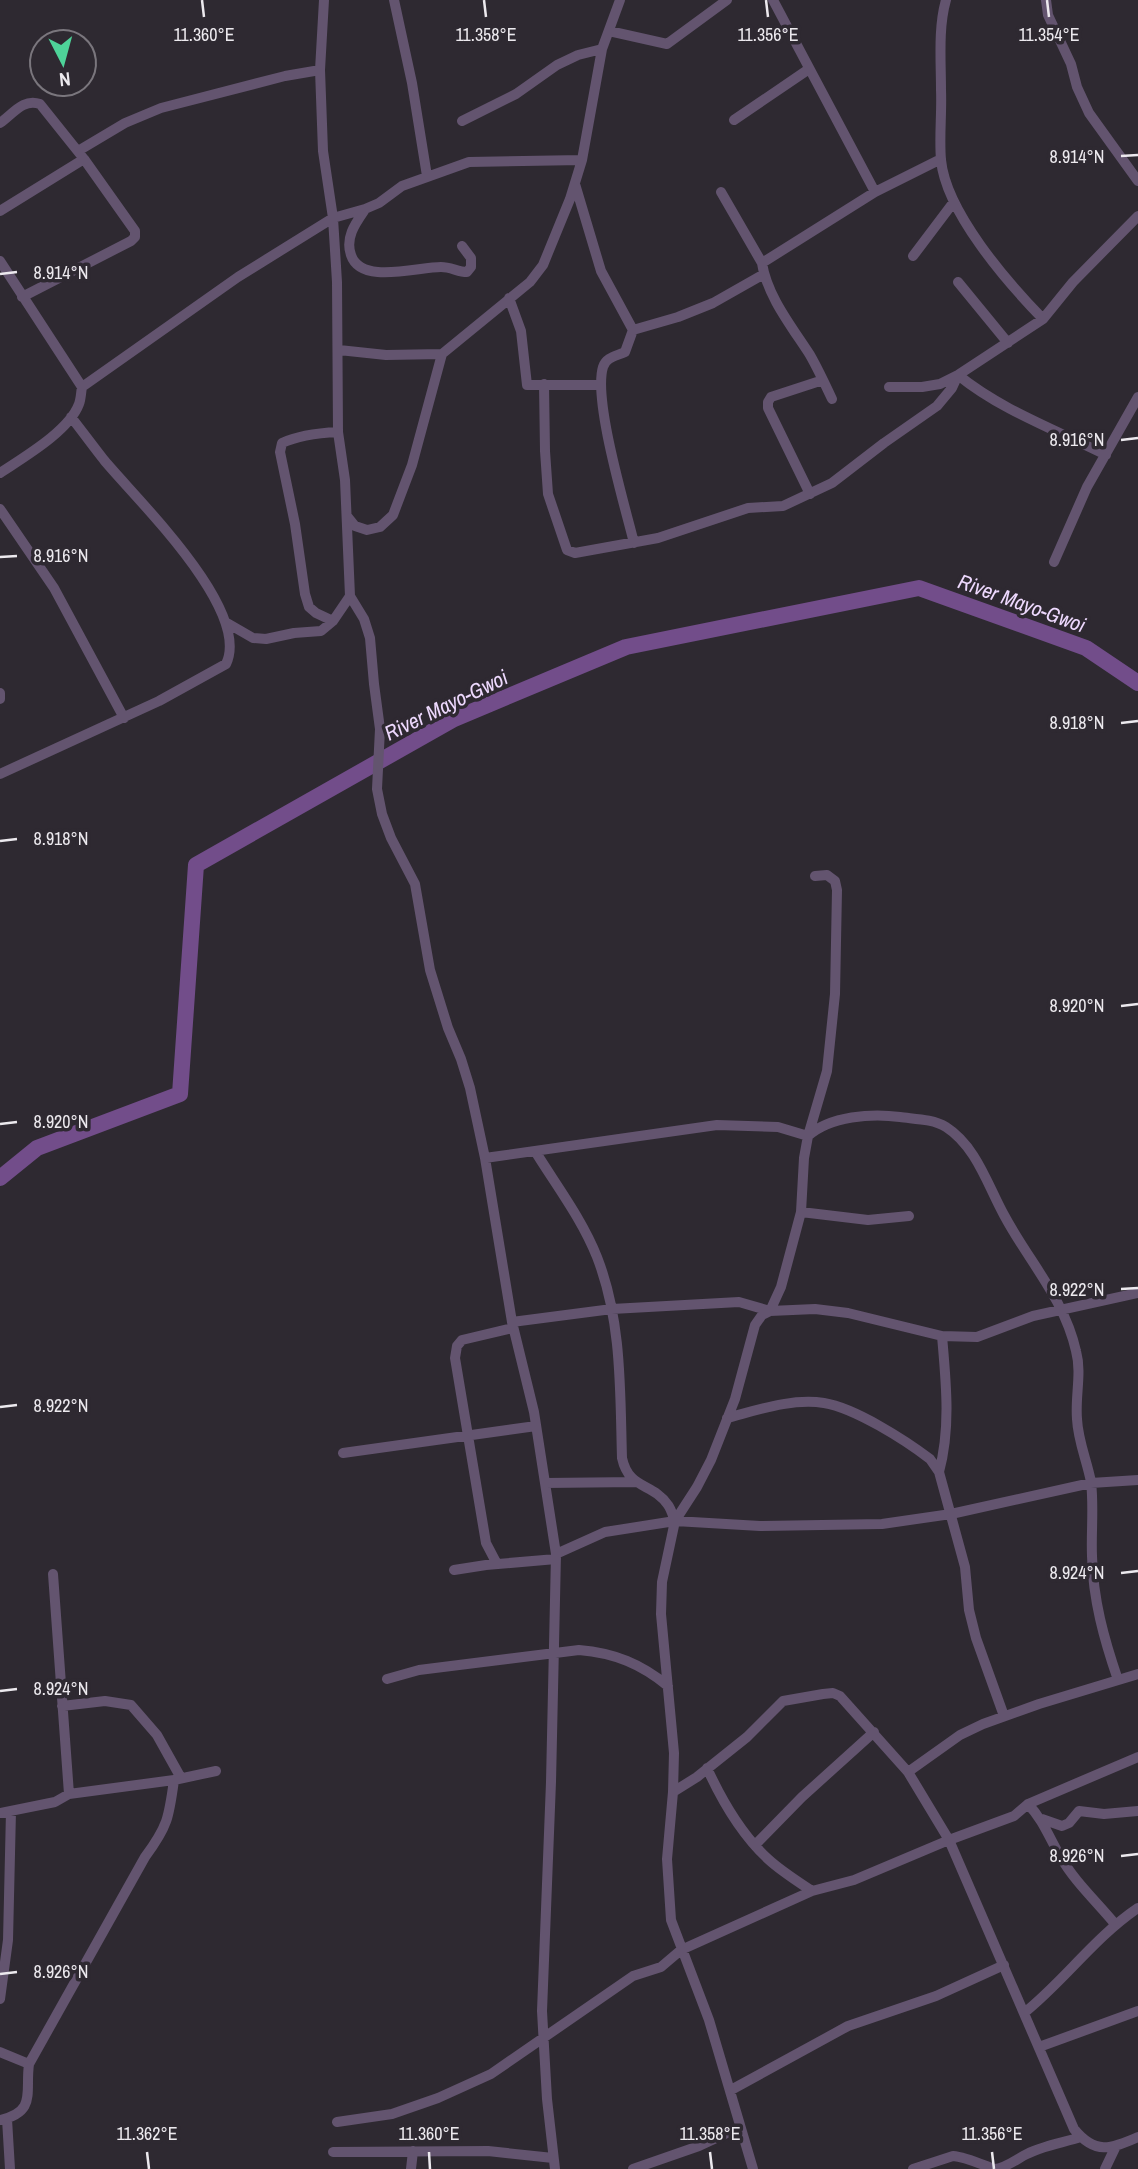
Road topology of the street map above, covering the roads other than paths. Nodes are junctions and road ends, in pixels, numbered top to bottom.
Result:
1 (324, 0) edge
2 (394, 0) edge
3 (620, 0) edge
4 (727, 0) edge
5 (773, 0) edge
6 (946, 0) edge
7 (1046, 0) edge
8 (609, 31) junction
9 (602, 49) junction
10 (809, 68) junction
11 (320, 70) junction
12 (734, 120) dead end
13 (462, 121) dead end
14 (0, 122) edge
15 (81, 155) junction
16 (941, 159) junction
17 (582, 160) junction
18 (427, 176) junction
19 (1138, 181) edge
20 (575, 184) junction
21 (721, 192) dead end
22 (875, 192) junction
23 (953, 203) junction
24 (366, 209) junction
25 (0, 211) edge
26 (1138, 216) edge
27 (333, 218) junction
28 (462, 246) dead end
29 (913, 256) dead end
30 (0, 261) edge
31 (763, 269) junction
32 (958, 282) dead end
33 (22, 297) junction
34 (509, 298) junction
35 (1043, 319) junction
36 (633, 330) junction
37 (1008, 343) junction
38 (339, 350) junction
39 (442, 355) junction
40 (958, 375) junction
41 (823, 380) junction
42 (544, 384) junction
43 (601, 385) junction
44 (82, 387) junction
45 (889, 387) dead end
46 (1138, 397) edge
47 (832, 398) dead end
48 (71, 417) junction
49 (338, 432) junction
50 (1106, 455) junction
51 (0, 473) edge
52 (810, 494) junction
53 (0, 509) edge
54 (347, 516) junction
55 (634, 543) junction
56 (1054, 562) dead end
57 (350, 596) junction
58 (333, 621) junction
59 (227, 623) junction
60 (0, 693) edge
61 (0, 699) edge
62 (124, 718) junction
63 (0, 774) edge
64 (815, 876) dead end
65 (808, 1136) junction
66 (535, 1151) junction
67 (485, 1158) junction
68 (801, 1213) junction
69 (909, 1216) dead end
70 (1138, 1293) edge
71 (612, 1309) junction
72 (770, 1311) junction
73 (1062, 1311) junction
74 (513, 1325) junction
75 (942, 1336) junction
76 (727, 1418) junction
77 (536, 1426) junction
78 (469, 1435) junction
79 (343, 1453) dead end
80 (939, 1472) junction
81 (1138, 1480) edge
82 (637, 1482) junction
83 (545, 1483) junction
84 (1091, 1483) junction
85 (951, 1514) junction
86 (675, 1521) junction
87 (556, 1557) junction
88 (497, 1564) junction
89 (454, 1570) dead end
90 (53, 1574) dead end
91 (555, 1651) junction
92 (1138, 1674) edge
93 (387, 1679) dead end
94 (1118, 1680) junction
95 (668, 1686) junction
96 (62, 1706) junction
97 (1004, 1716) junction
98 (874, 1732) junction
99 (1138, 1757) edge
100 (707, 1768) junction
101 (216, 1772) dead end
102 (908, 1772) junction
103 (178, 1779) junction
104 (673, 1792) junction
105 (69, 1794) junction
106 (1028, 1804) junction
107 (1138, 1811) edge
108 (5, 1812) edge
109 (1041, 1819) junction
110 (949, 1839) junction
111 (755, 1845) junction
112 (812, 1891) junction
113 (1138, 1908) edge
114 (1115, 1924) junction
115 (681, 1950) junction
116 (1004, 1965) junction
117 (0, 1999) edge
118 (1138, 2011) edge
119 (1024, 2013) junction
120 (543, 2040) junction
121 (1039, 2047) junction
122 (0, 2052) edge
123 (29, 2064) junction
124 (731, 2090) junction
125 (3, 2119) edge
126 (337, 2122) dead end
127 (740, 2127) junction
128 (1081, 2137) junction
129 (1138, 2137) edge
130 (1115, 2148) junction
131 (413, 2151) junction
132 (333, 2152) dead end
133 (553, 2158) junction
134 (10, 2169) edge
135 (411, 2169) edge
136 (555, 2169) edge
137 (633, 2169) edge
138 (753, 2169) edge
139 (913, 2169) edge
140 (1105, 2169) edge

1 - 11 street
2 - 18 street
3 - 8 street
4 - 8 street
5 - 10 street
6 - 16 street
7 - 19 street
8 - 9 street
9 - 13 street
9 - 17 street
10 - 12 street
10 - 22 street
11 - 15 street
11 - 27 street
14 - 15 street
15 - 25 street
15 - 33 street
16 - 22 street
16 - 23 street
17 - 18 street
17 - 20 street
18 - 24 street
20 - 34 street
20 - 36 street
21 - 31 street
22 - 31 street
23 - 29 street
23 - 35 street
24 - 27 street
24 - 28 street
26 - 35 street
27 - 38 street
27 - 44 street
30 - 33 street
31 - 36 street
31 - 41 street
32 - 37 street
33 - 44 street
34 - 39 street
34 - 42 street
35 - 37 street
36 - 43 street
37 - 40 street
38 - 39 street
38 - 49 street
39 - 54 street
40 - 45 street
40 - 50 street
40 - 52 street
41 - 47 street
41 - 52 street
42 - 43 street
42 - 55 street
43 - 55 street
44 - 48 street
46 - 50 street
48 - 51 street
48 - 59 street
49 - 54 street
49 - 58 street
50 - 56 street
52 - 55 street
53 - 62 street
54 - 57 street
57 - 58 street
57 - 67 street
58 - 59 street
59 - 62 street
60 - 61 street
62 - 63 street
64 - 65 street
65 - 66 street
65 - 68 street
65 - 73 street
66 - 67 street
66 - 71 street
67 - 74 street
68 - 69 street
68 - 72 street
70 - 73 street
71 - 72 street
71 - 74 street
71 - 82 street
72 - 75 street
72 - 76 street
73 - 75 street
73 - 84 street
74 - 77 street
74 - 78 street
75 - 80 street
76 - 80 street
76 - 86 street
77 - 78 street
77 - 83 street
78 - 79 street
78 - 88 street
80 - 85 street
81 - 84 street
82 - 83 street
82 - 86 street
83 - 87 street
84 - 85 street
84 - 94 street
85 - 86 street
85 - 97 street
86 - 87 street
86 - 95 street
87 - 88 street
87 - 91 street
88 - 89 street
90 - 96 street
91 - 93 street
91 - 95 street
91 - 120 street
92 - 94 street
94 - 97 street
95 - 104 street
96 - 103 street
96 - 105 street
97 - 102 street
98 - 100 street
98 - 102 street
98 - 111 street
99 - 106 street
100 - 104 street
100 - 111 street
101 - 103 street
102 - 110 street
103 - 105 street
103 - 123 street
104 - 115 street
105 - 108 street
106 - 109 street
106 - 110 street
107 - 109 street
108 - 117 street
109 - 114 street
110 - 112 street
110 - 116 street
111 - 112 street
112 - 115 street
113 - 114 street
114 - 119 street
115 - 120 street
115 - 124 street
116 - 119 street
116 - 124 street
118 - 121 street
119 - 121 street
120 - 126 street
120 - 133 street
121 - 128 street
122 - 123 street
123 - 125 street
124 - 127 street
125 - 134 street
127 - 137 street
127 - 138 street
128 - 130 street
128 - 139 street
129 - 130 street
130 - 140 street
131 - 132 street
131 - 133 street
131 - 135 street
133 - 136 street

